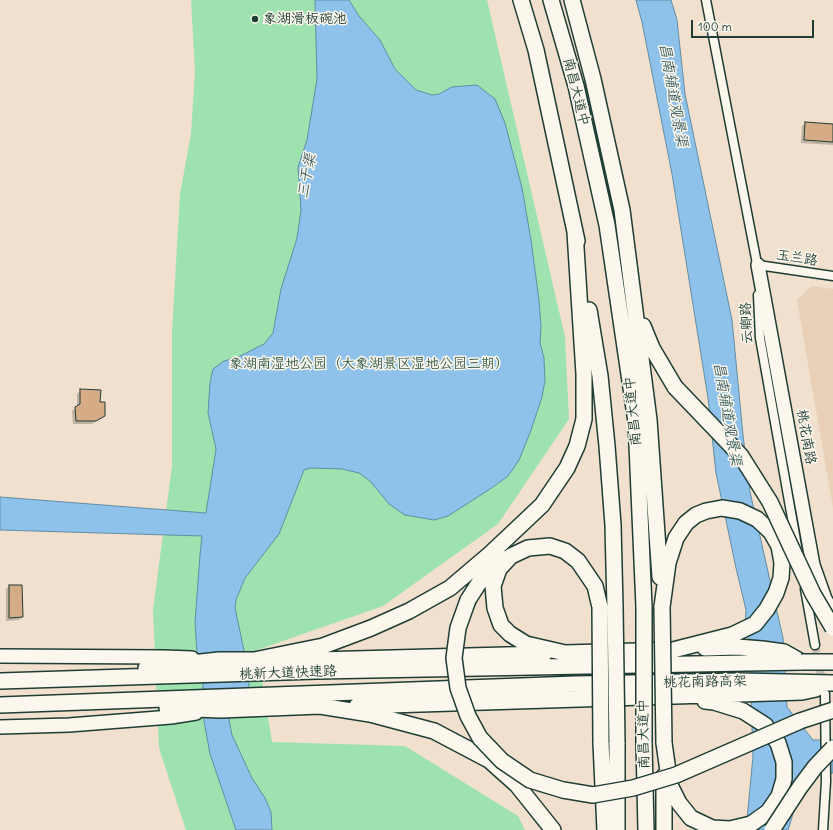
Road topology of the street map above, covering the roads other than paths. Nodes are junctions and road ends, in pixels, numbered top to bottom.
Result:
1 (521, 0) edge
2 (551, 0) edge
3 (572, 0) edge
4 (706, 0) edge
5 (622, 210) junction
6 (576, 232) junction
7 (758, 265) junction
8 (833, 276) edge
9 (542, 505) junction
10 (608, 607) junction
11 (662, 607) junction
12 (833, 612) edge
13 (833, 628) edge
14 (735, 641) junction
15 (815, 645) tunnel mouth
16 (565, 653) junction
17 (0, 656) edge
18 (219, 660) junction
19 (254, 660) junction
20 (801, 662) junction
21 (833, 662) edge
22 (577, 666) joint
23 (34, 680) junction
24 (0, 681) edge
25 (576, 684) joint
26 (740, 687) junction
27 (830, 687) edge
28 (650, 696) junction
29 (35, 704) junction
30 (0, 705) edge
31 (320, 706) junction
32 (221, 710) junction
33 (833, 710) edge
34 (0, 727) edge
35 (829, 742) edge
36 (664, 744) junction
37 (553, 830) edge
38 (605, 830) edge
39 (617, 830) edge
40 (646, 830) edge
41 (664, 830) edge
42 (772, 830) edge
43 (823, 830) edge

1 - 6 highway, 南昌大道中
2 - 40 highway, 南昌大道中, bridge
3 - 5 highway
4 - 7 street, 云卿路
5 - 11 highway
5 - 13 highway, bridge
6 - 9 highway
6 - 10 highway, 南昌大道中
7 - 8 street, 玉兰路
7 - 12 main road, 桃花南路
7 - 15 street, 云卿路
9 - 19 highway
9 - 33 highway, bridge
10 - 16 highway
10 - 38 highway, bridge
10 - 39 highway, 南昌大道中, bridge
11 - 14 highway
11 - 36 highway, bridge
14 - 16 highway
14 - 20 highway
16 - 19 highway
17 - 18 main road
18 - 19 highway
18 - 23 highway
20 - 21 highway, 桃花南路高架, bridge
20 - 22 highway, 桃花南路高架
22 - 23 highway, 桃新大道快速路
23 - 24 highway, 桃新大道快速路
25 - 26 highway, 桃花南路高架
25 - 29 highway, 桃新大道快速路
26 - 27 highway, 桃花南路高架
26 - 28 highway
27 - 35 street
28 - 31 highway
28 - 36 highway
29 - 30 highway, 桃新大道快速路
29 - 32 highway
31 - 32 highway
31 - 37 highway
32 - 34 main road
35 - 42 highway, bridge
35 - 43 street
36 - 41 highway

